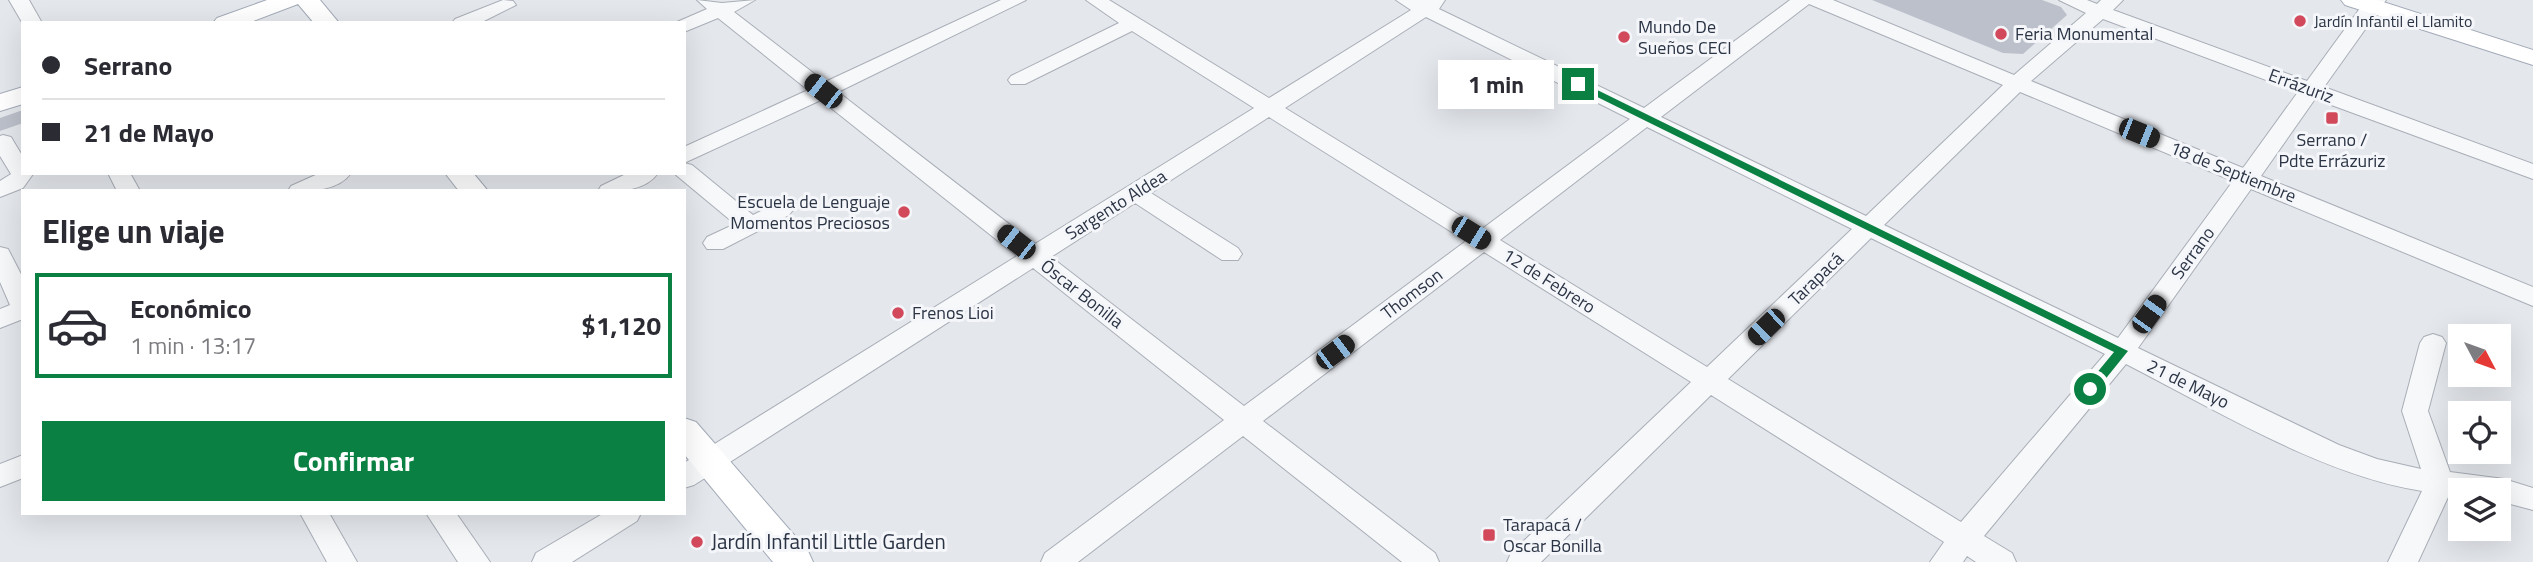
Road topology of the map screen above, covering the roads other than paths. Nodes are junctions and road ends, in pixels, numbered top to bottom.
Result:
1 (19, 0) edge
2 (289, 0) edge
3 (307, 0) edge
4 (745, 0) edge
5 (1016, 0) edge
6 (1096, 0) edge
7 (1802, 0) edge
8 (1816, 0) edge
9 (2069, 0) edge
10 (2367, 2) edge
11 (1424, 3) edge
12 (506, 5) dead end
13 (714, 5) edge
14 (2106, 6) edge
15 (32, 21) edge
16 (231, 21) edge
17 (325, 21) edge
18 (467, 21) edge
19 (1133, 23) junction
20 (686, 25) edge
21 (2533, 58) edge
22 (1018, 80) dead end
23 (2017, 83) junction
24 (2311, 90) junction
25 (823, 91) junction
26 (21, 96) edge
27 (0, 103) edge
28 (1270, 108) junction
29 (1646, 118) junction
30 (3, 142) dead end
31 (686, 155) edge
32 (21, 172) edge
33 (686, 172) edge
34 (2533, 172) edge
35 (21, 175) edge
36 (460, 175) edge
37 (643, 175) edge
38 (324, 176) edge
39 (2247, 178) junction
40 (302, 189) edge
41 (472, 189) edge
42 (614, 189) edge
43 (0, 190) edge
44 (1135, 193) junction
45 (781, 210) dead end
46 (751, 225) junction
47 (1870, 227) junction
48 (1483, 240) junction
49 (715, 243) dead end
50 (1230, 254) dead end
51 (0, 255) edge
52 (1034, 257) junction
53 (2533, 297) edge
54 (21, 303) edge
55 (21, 309) edge
56 (0, 319) edge
57 (2433, 342) dead end
58 (2122, 351) junction
59 (1710, 381) junction
60 (1244, 421) junction
61 (686, 437) edge
62 (21, 467) edge
63 (697, 469) edge
64 (0, 477) edge
65 (2440, 483) junction
66 (2533, 499) edge
67 (315, 515) edge
68 (441, 515) edge
69 (624, 515) edge
70 (1965, 539) junction
71 (342, 562) edge
72 (475, 562) edge
73 (547, 562) edge
74 (795, 562) edge
75 (1056, 562) edge
76 (1424, 562) edge
77 (1522, 562) edge
78 (1945, 562) edge
79 (2001, 562) edge
80 (2403, 562) edge

1 - 15 street
2 - 16 main road
3 - 17 main road
4 - 13 street
5 - 25 street
6 - 19 street, 12 de Febrero
7 - 29 street, Thomson
8 - 23 street, 18 de Septiembre
9 - 14 street, Errázuriz
10 - 21 main road
10 - 24 street, Serrano
11 - 28 street, Sargento Aldea
11 - 29 street, 21 de Mayo
12 - 18 street
13 - 20 street
13 - 25 street, Óscar Bonilla
14 - 23 street, Tarapacá
14 - 24 street, Errázuriz
19 - 22 street
19 - 28 street, 12 de Febrero
23 - 39 street, 18 de Septiembre
23 - 47 street, Tarapacá
24 - 34 street, Errázuriz
24 - 39 street, Serrano
25 - 31 street
25 - 52 street, Óscar Bonilla
26 - 27 main road
28 - 44 street, Sargento Aldea
28 - 48 street, 12 de Febrero
29 - 47 street, 21 de Mayo
29 - 48 street, Thomson
30 - 32 street
33 - 46 street
35 - 43 street
36 - 41 main road
37 - 42 street
38 - 40 street
39 - 53 street, 18 de Septiembre
39 - 58 street, Serrano
44 - 50 street
44 - 52 street, Sargento Aldea
45 - 46 street
46 - 49 street
47 - 58 street, 21 de Mayo
47 - 59 street, Tarapacá
48 - 59 street, 12 de Febrero
48 - 60 street, Thomson
51 - 54 street
52 - 60 street, Óscar Bonilla
52 - 63 street, Sargento Aldea
55 - 56 street
57 - 65 street
58 - 65 street, 21 de Mayo
58 - 70 street, Serrano
59 - 70 street, 12 de Febrero
59 - 77 street, Tarapacá
60 - 75 street, Thomson
60 - 76 street, Óscar Bonilla
61 - 63 main road
62 - 64 street
63 - 74 main road
65 - 66 street, 21 de Mayo
65 - 80 street
67 - 71 street
68 - 72 street
69 - 73 street
70 - 78 street, Serrano
70 - 79 street, 12 de Febrero

